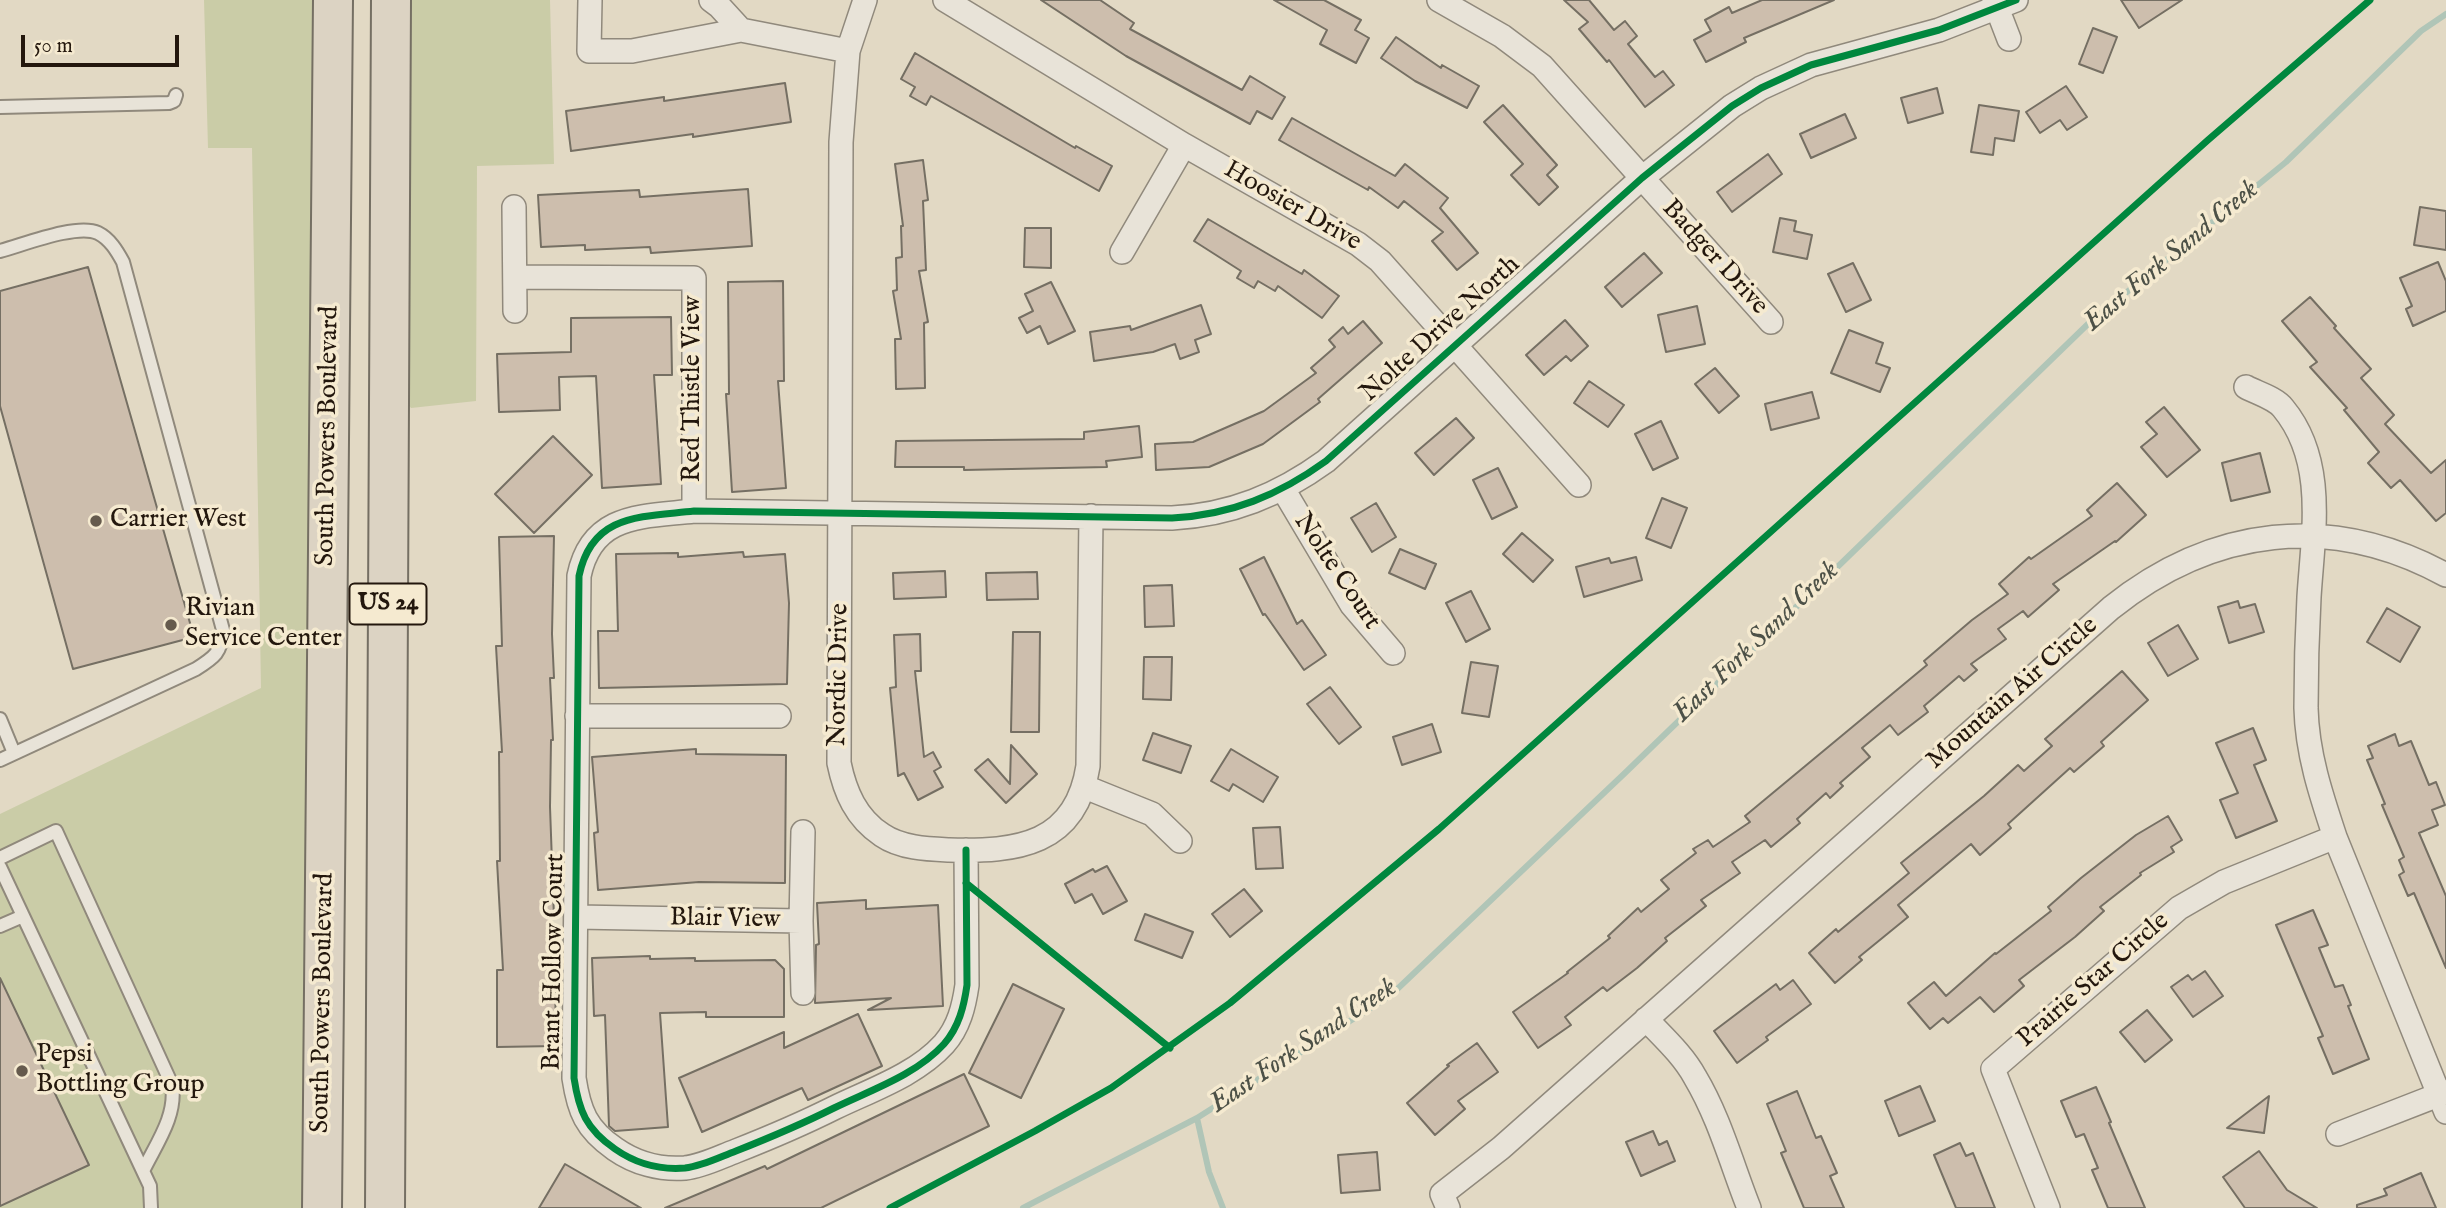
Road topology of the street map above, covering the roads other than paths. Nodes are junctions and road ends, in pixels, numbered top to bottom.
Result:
1 (333, 0) edge
2 (391, 0) edge
3 (590, 0) edge
4 (711, 0) edge
5 (865, 0) edge
6 (946, 0) edge
7 (1440, 0) edge
8 (2003, 3) edge
9 (741, 30) junction
10 (2009, 39) dead end
11 (848, 51) junction
12 (176, 95) dead end
13 (0, 107) edge
14 (1184, 145) junction
15 (1642, 178) junction
16 (514, 207) dead end
17 (0, 251) edge
18 (1122, 252) dead end
19 (515, 277) junction
20 (515, 311) dead end
21 (1771, 322) dead end
22 (1455, 345) junction
23 (2246, 387) dead end
24 (1579, 485) dead end
25 (1283, 489) junction
26 (694, 511) junction
27 (842, 512) junction
28 (1091, 516) junction
29 (2313, 536) junction
30 (2446, 575) edge
31 (1393, 653) dead end
32 (577, 716) junction
33 (779, 716) dead end
34 (0, 719) edge
35 (14, 753) junction
36 (0, 760) edge
37 (1085, 787) junction
38 (803, 832) dead end
39 (2335, 837) junction
40 (1180, 841) dead end
41 (966, 850) junction
42 (0, 858) edge
43 (0, 867) edge
44 (23, 916) junction
45 (577, 917) junction
46 (801, 921) junction
47 (0, 926) edge
48 (803, 993) dead end
49 (1646, 1019) junction
50 (2444, 1100) edge
51 (2338, 1134) dead end
52 (143, 1171) junction
53 (151, 1208) edge
54 (322, 1208) edge
55 (385, 1208) edge
56 (1448, 1208) edge
57 (1749, 1208) edge
58 (2048, 1208) edge

1 - 54 highway, South Powers Boulevard / US 24
2 - 55 highway, US 24
3 - 9 street
4 - 9 street
5 - 11 street, Nordic Drive
6 - 14 street, Hoosier Drive
7 - 15 street, Badger Drive
8 - 10 street
8 - 15 street, Nolte Drive North
9 - 11 street
11 - 27 street, Nordic Drive
12 - 13 lane
14 - 18 street
14 - 22 street, Hoosier Drive
15 - 21 street, Badger Drive
15 - 22 street, Nolte Drive North
16 - 19 street
17 - 35 lane
19 - 20 street
19 - 26 street, Red Thistle View
22 - 24 street, Hoosier Drive
22 - 25 street, Nolte Drive North
23 - 29 street
25 - 28 street, Nolte Drive North
25 - 31 street, Nolte Court
26 - 27 street, Brant Hollow Court
26 - 32 street, Brant Hollow Court
27 - 28 street, Nolte Drive North
27 - 41 street, Nordic Drive
28 - 37 street, Nordic Drive
29 - 30 street, Mountain Air Circle
29 - 39 street
29 - 49 street, Mountain Air Circle
32 - 33 street
32 - 45 street, Brant Hollow Court
34 - 35 lane
35 - 36 lane
37 - 40 street
37 - 41 street, Nordic Drive
38 - 46 street
39 - 50 street
39 - 58 street, Prairie Star Circle
41 - 45 street, Brant Hollow Court
42 - 52 lane
43 - 44 lane
44 - 47 lane
44 - 52 lane
45 - 46 street, Blair View
46 - 48 street, Blair View
49 - 56 street, Mountain Air Circle
49 - 57 street
50 - 51 street
52 - 53 lane

